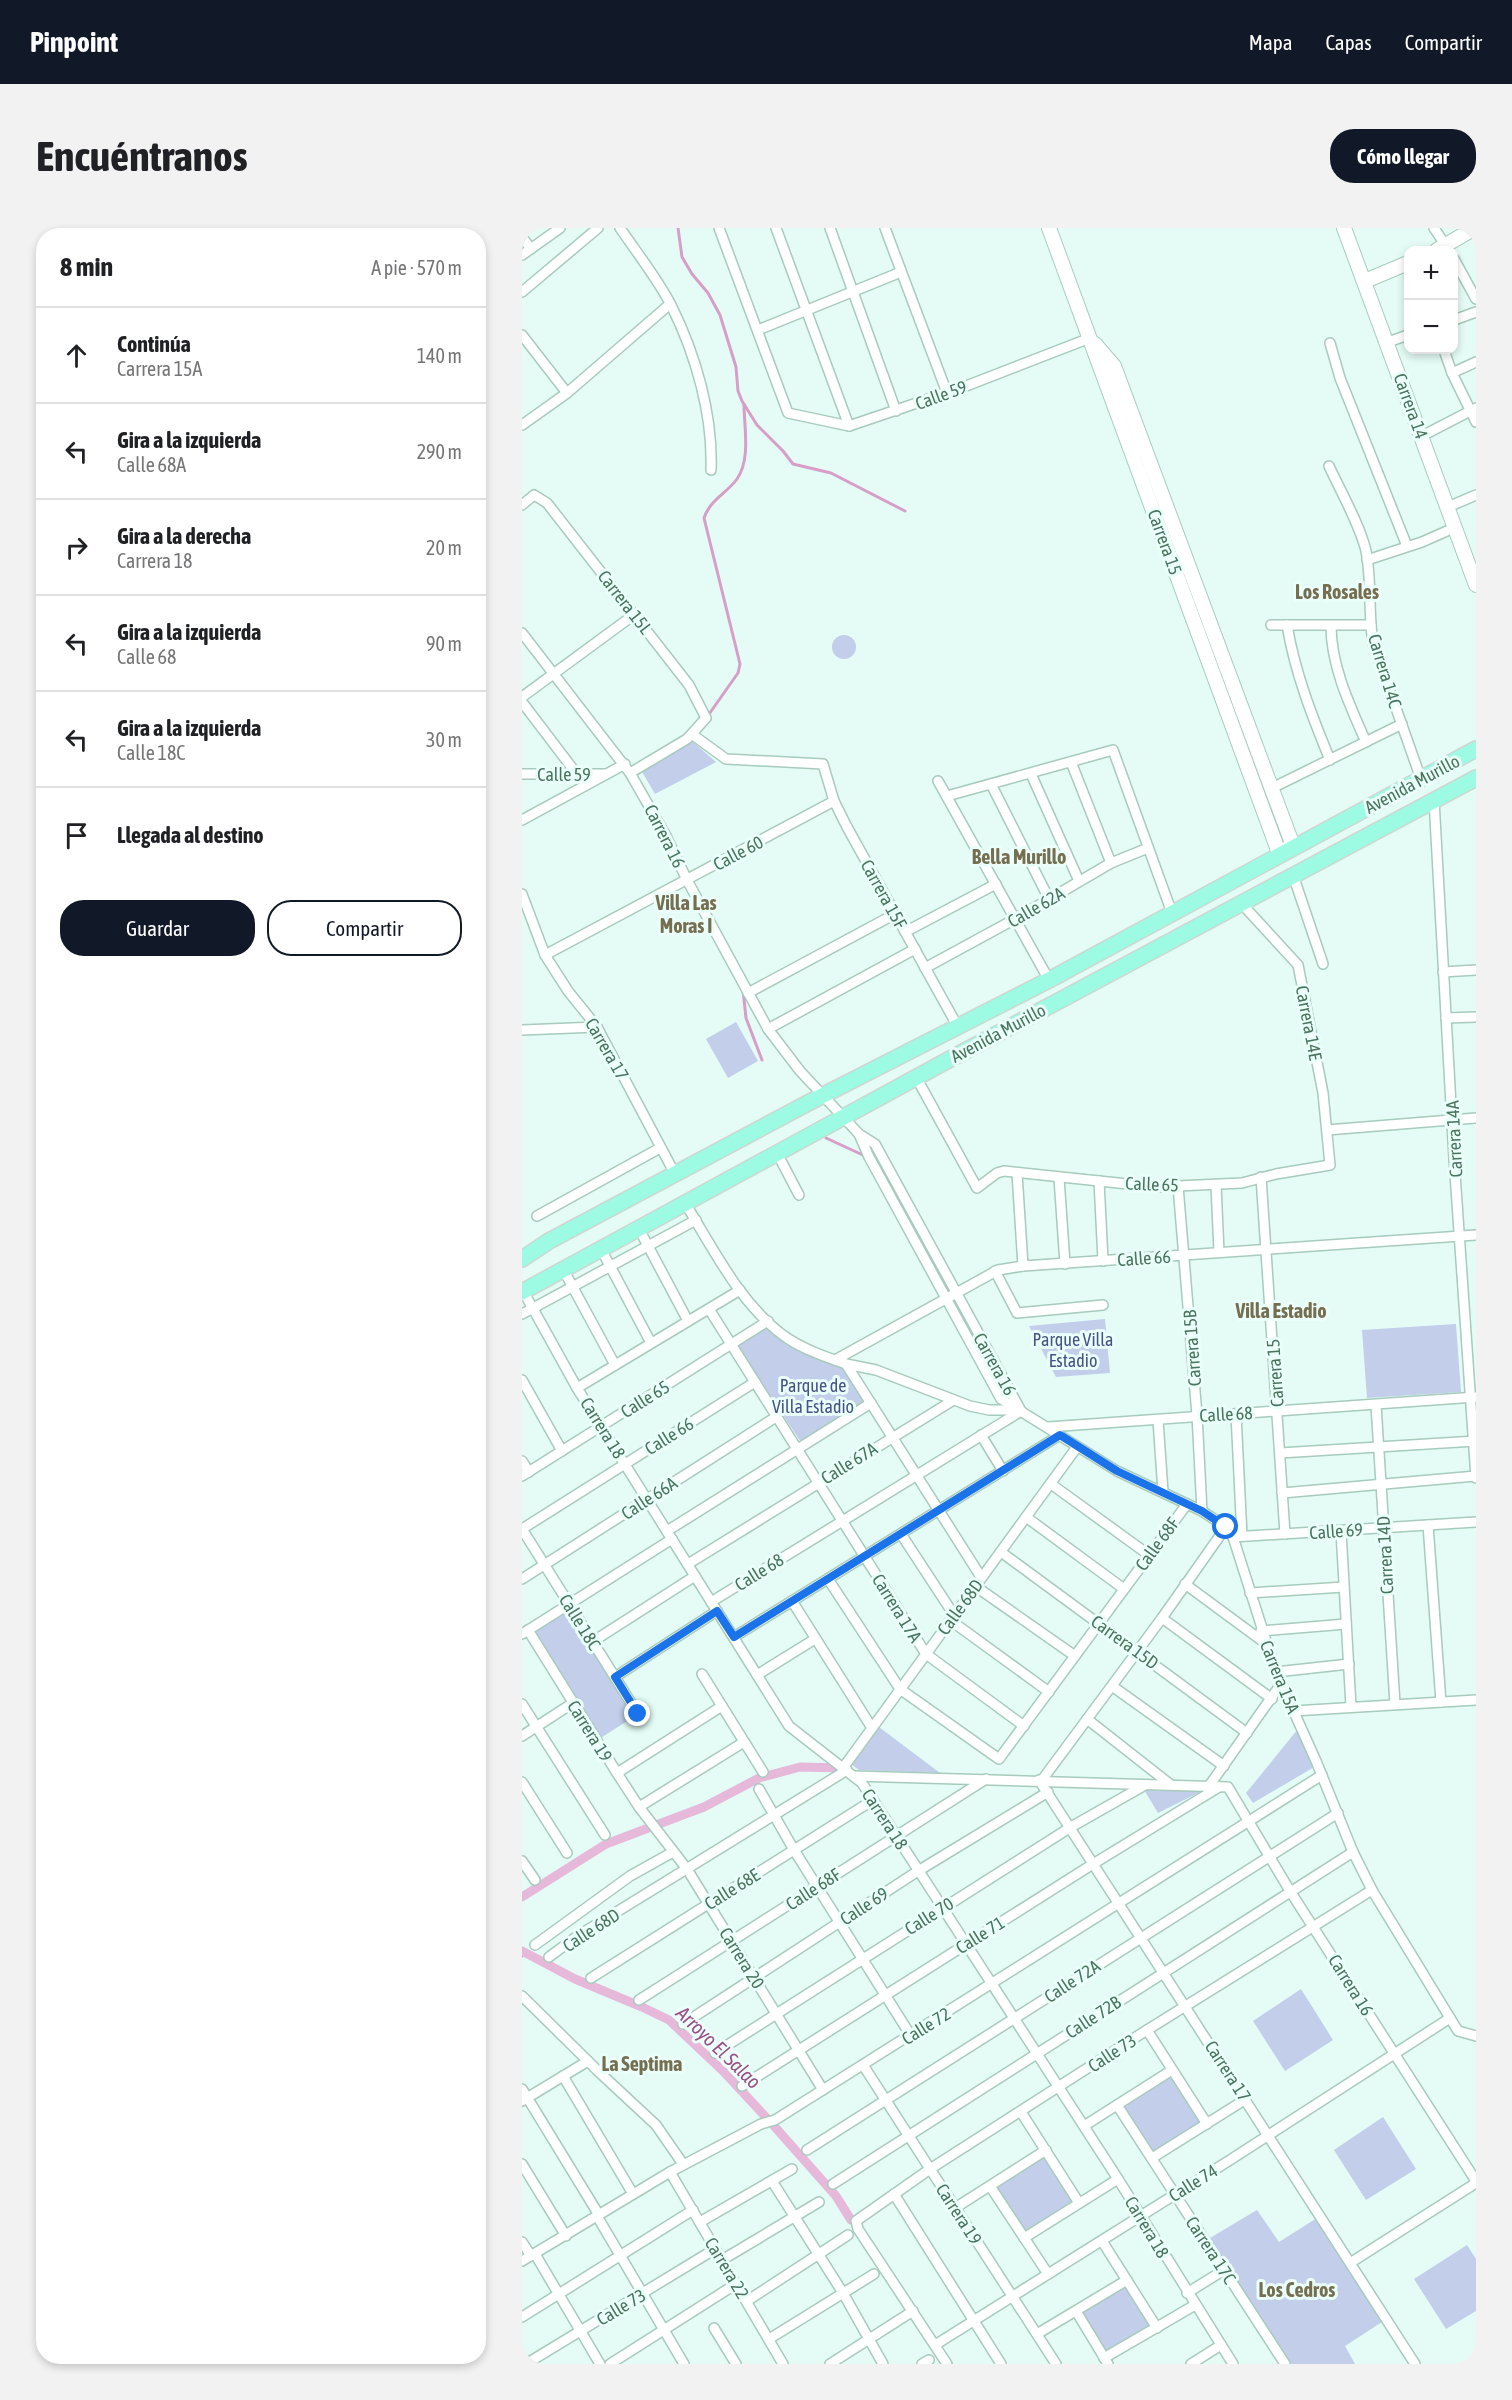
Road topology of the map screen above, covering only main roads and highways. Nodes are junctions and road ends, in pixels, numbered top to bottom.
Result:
1 (1049, 228) edge
2 (1344, 228) edge
3 (1475, 228) edge
4 (1448, 246) edge
5 (1404, 265) edge
6 (1365, 281) junction
7 (1144, 465) junction
8 (1476, 585) edge
9 (1218, 643) junction
10 (1204, 648) junction
11 (1476, 749) edge
12 (1476, 778) edge
13 (1285, 852) junction
14 (1293, 875) junction
15 (522, 1259) edge
16 (522, 1291) edge

1 - 7 main road, Carrera 15
2 - 6 main road, Carrera 14
3 - 4 main road
5 - 6 main road
6 - 8 main road, Carrera 14
7 - 9 main road, Carrera 15
7 - 10 main road, Carrera 15
9 - 10 main road
9 - 13 main road, Carrera 15
10 - 13 main road, Carrera 15
11 - 13 main road, Avenida Murillo
12 - 14 main road, Avenida Murillo
13 - 14 main road, Carrera 15
13 - 15 main road, Avenida Murillo
14 - 16 main road, Avenida Murillo

